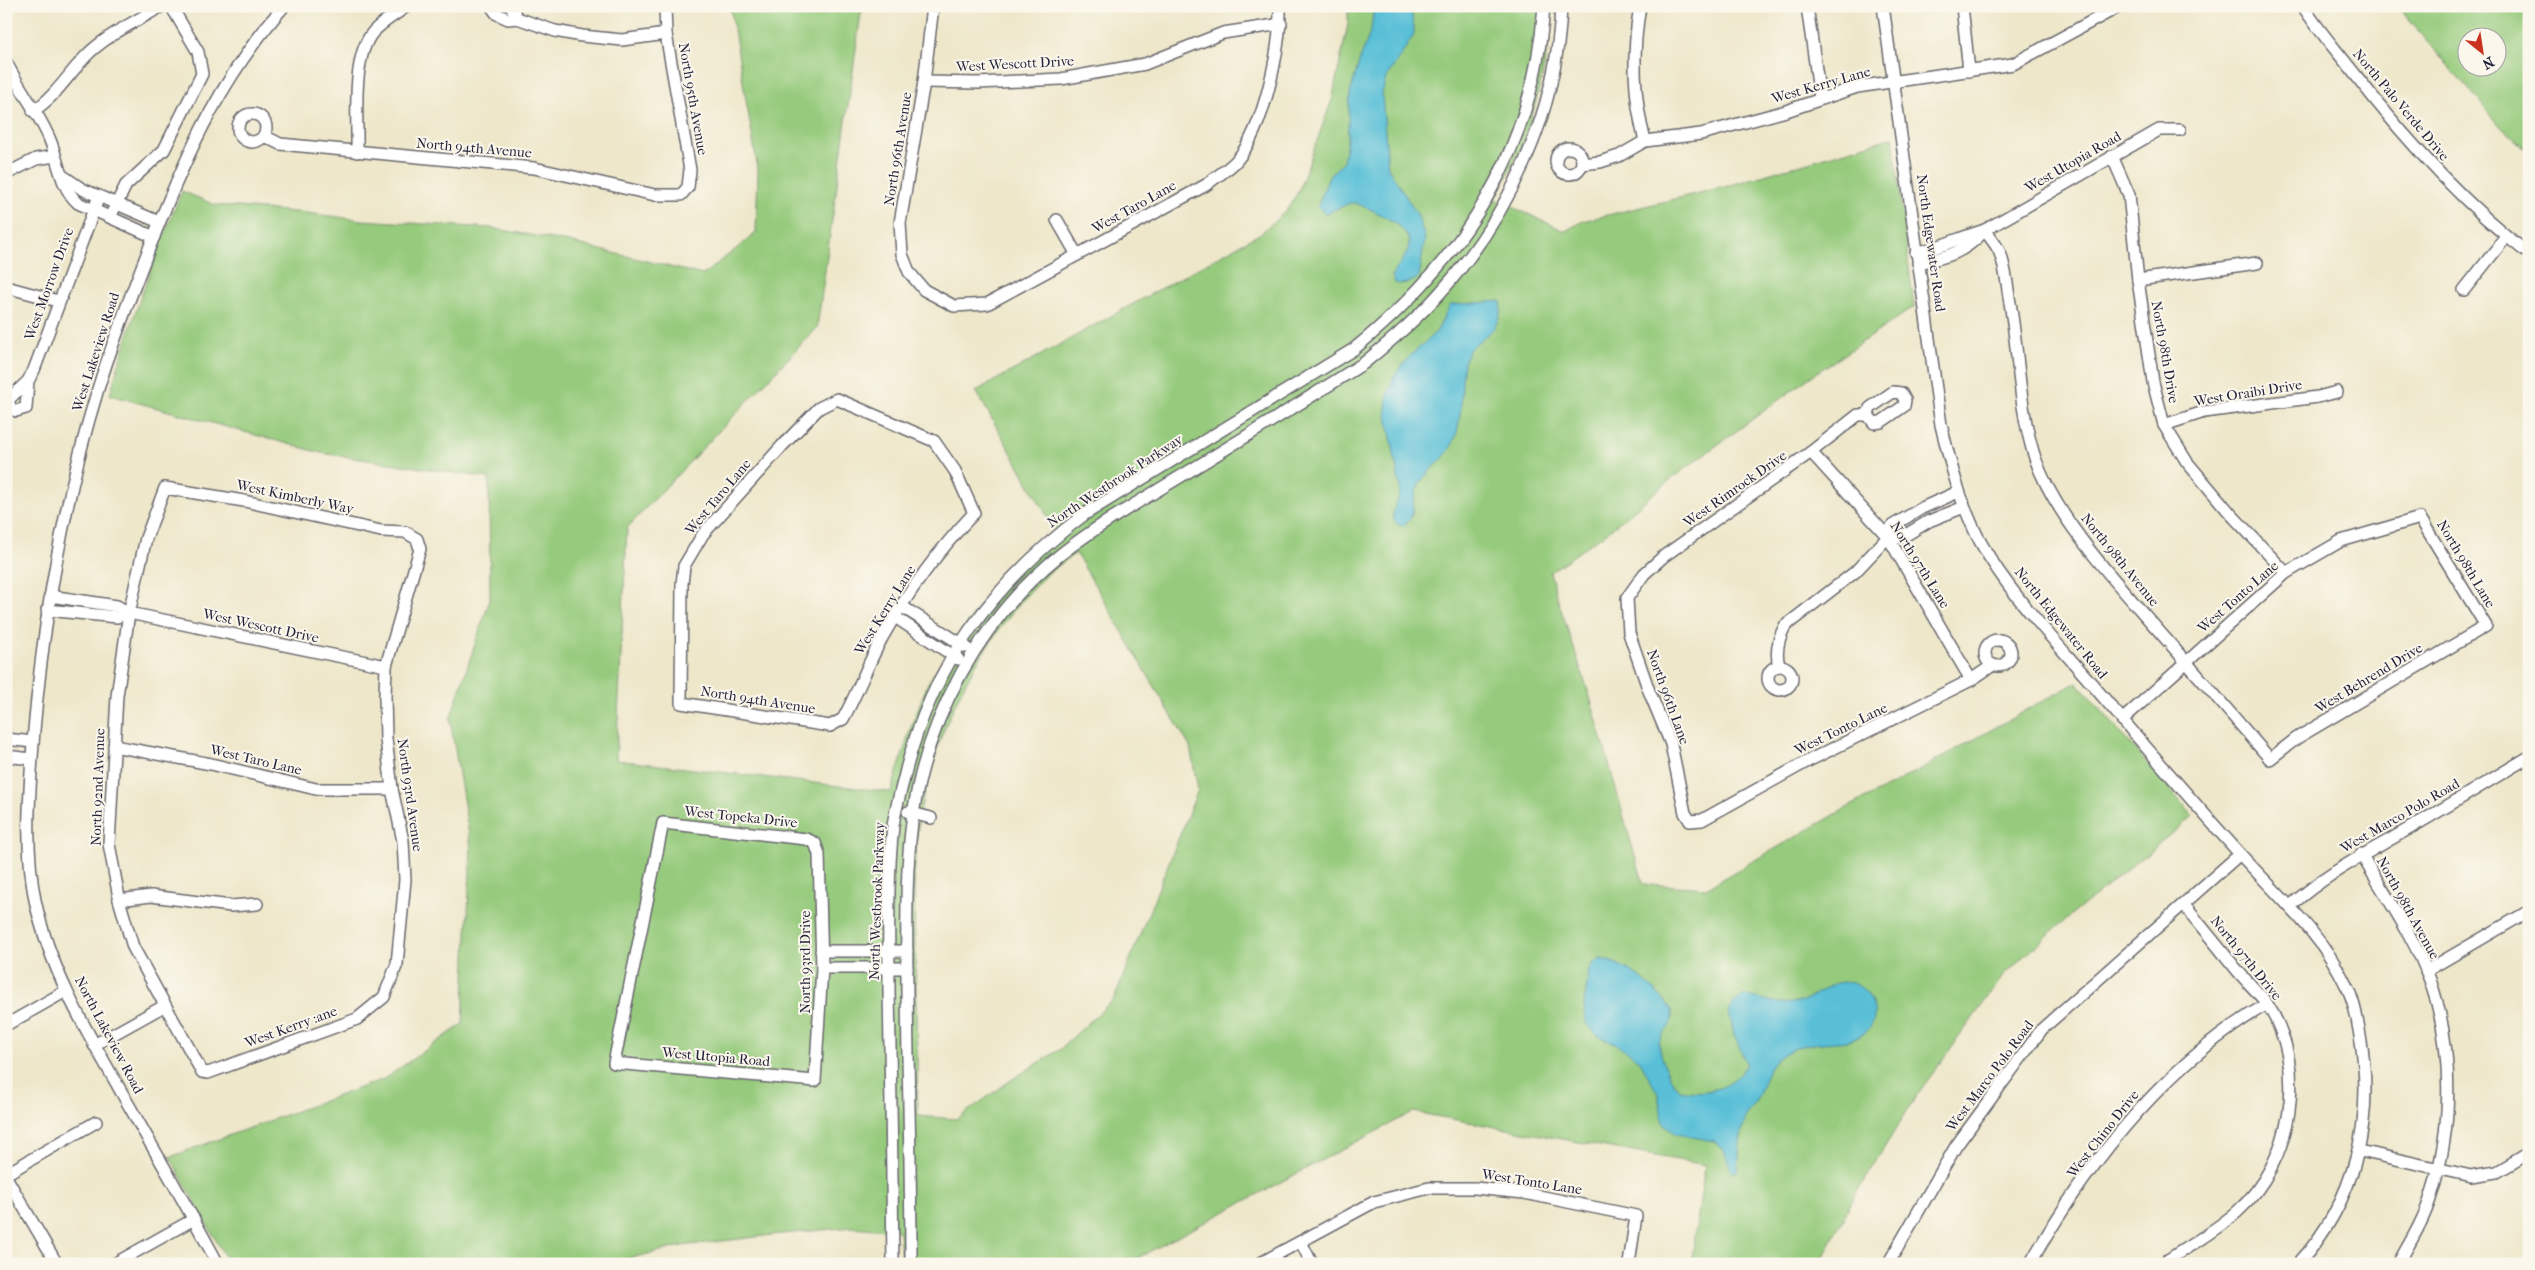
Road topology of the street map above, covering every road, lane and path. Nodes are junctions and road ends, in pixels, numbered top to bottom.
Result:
1 (162, 6) edge
2 (171, 6) edge
3 (284, 6) edge
4 (407, 6) edge
5 (491, 6) edge
6 (511, 6) edge
7 (665, 6) edge
8 (933, 6) edge
9 (1280, 6) edge
10 (1544, 6) edge
11 (1561, 6) edge
12 (1640, 6) edge
13 (1807, 6) edge
14 (1883, 6) edge
15 (1962, 6) edge
16 (2120, 6) edge
17 (2303, 6) edge
18 (517, 18) junction
19 (1281, 24) junction
20 (666, 34) junction
21 (6, 62) edge
22 (1969, 71) junction
23 (1893, 81) junction
24 (924, 82) junction
25 (1820, 98) junction
26 (33, 111) junction
27 (2180, 130) dead end
28 (264, 136) dead end
29 (1645, 141) junction
30 (357, 152) junction
31 (55, 156) junction
32 (2112, 156) junction
33 (1582, 164) dead end
34 (6, 174) edge
35 (63, 176) junction
36 (681, 195) joint
37 (99, 196) junction
38 (116, 203) junction
39 (93, 209) junction
40 (110, 217) junction
41 (1057, 220) dead end
42 (159, 222) junction
43 (1986, 230) junction
44 (154, 237) junction
45 (2506, 237) junction
46 (2529, 254) edge
47 (1077, 255) junction
48 (1917, 258) junction
49 (2257, 263) dead end
50 (2138, 280) junction
51 (6, 287) edge
52 (924, 290) joint
53 (2464, 290) dead end
54 (58, 301) junction
55 (28, 381) dead end
56 (2337, 392) dead end
57 (1257, 410) junction
58 (1868, 415) dead end
59 (1265, 425) junction
60 (2164, 426) junction
61 (1811, 452) junction
62 (1140, 481) junction
63 (165, 488) joint
64 (1958, 492) junction
65 (1148, 496) junction
66 (1964, 508) junction
67 (974, 513) joint
68 (2420, 518) joint
69 (1888, 537) junction
70 (417, 540) joint
71 (1048, 541) junction
72 (1059, 555) junction
73 (2286, 573) junction
74 (50, 596) junction
75 (1627, 598) joint
76 (902, 606) junction
77 (47, 610) junction
78 (129, 613) junction
79 (895, 617) junction
80 (2486, 626) joint
81 (960, 643) junction
82 (974, 652) junction
83 (951, 655) junction
84 (2187, 663) junction
85 (966, 664) junction
86 (1993, 665) dead end
87 (386, 666) junction
88 (1779, 666) dead end
89 (1971, 680) junction
90 (681, 704) joint
91 (2122, 720) junction
92 (830, 726) joint
93 (6, 739) edge
94 (33, 742) junction
95 (114, 746) junction
96 (6, 756) edge
97 (2529, 757) edge
98 (32, 759) junction
99 (2270, 759) joint
100 (392, 789) junction
101 (896, 810) junction
102 (913, 813) junction
103 (931, 818) dead end
104 (1702, 820) joint
105 (815, 843) joint
106 (2240, 854) junction
107 (2361, 854) junction
108 (119, 900) junction
109 (257, 904) dead end
110 (2184, 905) junction
111 (2290, 906) junction
112 (2529, 911) edge
113 (821, 951) junction
114 (889, 951) junction
115 (908, 951) junction
116 (822, 968) junction
117 (889, 968) junction
118 (907, 968) junction
119 (2426, 971) junction
120 (66, 991) junction
121 (384, 997) joint
122 (2267, 1004) junction
123 (164, 1006) junction
124 (6, 1025) edge
125 (94, 1045) junction
126 (614, 1063) joint
127 (202, 1072) joint
128 (815, 1081) joint
129 (96, 1122) dead end
130 (2360, 1151) junction
131 (2529, 1153) edge
132 (2440, 1167) junction
133 (6, 1176) edge
134 (194, 1219) junction
135 (1301, 1242) junction
136 (56, 1264) edge
137 (114, 1264) edge
138 (218, 1264) edge
139 (893, 1264) edge
140 (911, 1264) edge
141 (1259, 1264) edge
142 (1312, 1264) edge
143 (1629, 1264) edge
144 (1888, 1264) edge
145 (2030, 1264) edge
146 (2162, 1264) edge
147 (2298, 1264) edge
148 (2398, 1264) edge

1 - 26 street
2 - 38 street
3 - 42 street, West Lakeview Road
4 - 30 street
5 - 18 street
6 - 18 street
7 - 20 street, North 95th Avenue
8 - 24 street, North 96th Avenue
9 - 19 street
10 - 57 street, North Westbrook Parkway
11 - 59 street, North Westbrook Parkway
12 - 29 street
13 - 25 street
14 - 23 street, North Edgewater Road
15 - 22 street
16 - 22 street, West Kerry Lane
17 - 45 street, North Palo Verde Drive
18 - 20 street
19 - 24 street, West Wescott Drive
19 - 47 street, West Taro Lane
20 - 36 street, North 95th Avenue
21 - 26 street
22 - 23 street, West Kerry Lane
23 - 25 street, West Kerry Lane
23 - 48 street, North Edgewater Road
24 - 52 street, North 96th Avenue
25 - 29 street, West Kerry Lane
26 - 31 street
27 - 32 street, West Utopia Road
28 - 30 street, North 94th Avenue
29 - 33 street, West Kerry Lane
30 - 36 street, North 94th Avenue
31 - 34 street
31 - 35 street
32 - 43 street, West Utopia Road
32 - 50 street, North 98th Drive
35 - 37 street
35 - 39 street
37 - 38 street
37 - 39 street, West Morrow Drive
38 - 40 street
38 - 42 street
39 - 40 street
39 - 54 street, West Morrow Drive
40 - 44 street
41 - 47 street
42 - 44 street, West Lakeview Road
43 - 48 street, West Utopia Road
43 - 84 street, North 98th Avenue
44 - 74 street, West Lakeview Road
45 - 46 street, North Palo Verde Drive
45 - 53 street
47 - 52 street, West Taro Lane
48 - 64 street, North Edgewater Road
49 - 50 street
50 - 60 street, North 98th Drive
51 - 54 street
54 - 55 street, West Morrow Drive
56 - 60 street, West Oraibi Drive
57 - 59 street
57 - 62 street, North Westbrook Parkway
58 - 61 street, West Rimrock Drive
59 - 65 street, North Westbrook Parkway
60 - 73 street, North 98th Drive
61 - 69 street, North 97th Lane
61 - 75 street, West Rimrock Drive
62 - 65 street
62 - 71 street, North Westbrook Parkway
63 - 70 street, West Kimberly Way
63 - 78 street, North 92nd Avenue
64 - 66 street, North Edgewater Road
64 - 69 street
65 - 72 street, North Westbrook Parkway
66 - 69 street
66 - 91 street, North Edgewater Road
67 - 76 street, West Kerry Lane
67 - 90 street, West Taro Lane
68 - 73 street, West Tonto Lane
68 - 80 street, North 98th Lane
69 - 88 street
69 - 89 street, North 97th Lane
70 - 87 street, North 93rd Avenue
71 - 72 street
71 - 81 street, North Westbrook Parkway
72 - 82 street, North Westbrook Parkway
73 - 84 street, West Tonto Lane
74 - 77 street, West Lakeview Road
74 - 78 street, West Wescott Drive
75 - 104 street, North 96th Lane
76 - 79 street, West Kerry Lane
76 - 81 street
77 - 78 street, West Wescott Drive
77 - 94 street, West Lakeview Road
78 - 87 street, West Wescott Drive
78 - 95 street, North 92nd Avenue
79 - 83 street
79 - 92 street, West Kerry Lane
80 - 99 street, West Behrend Drive
81 - 82 street
81 - 83 street, North Westbrook Parkway
82 - 85 street, North Westbrook Parkway
83 - 85 street
83 - 101 street, North Westbrook Parkway
84 - 91 street, West Tonto Lane
84 - 99 street, North 98th Avenue
85 - 102 street, North Westbrook Parkway
86 - 89 street, West Tonto Lane
87 - 100 street, North 93rd Avenue
89 - 104 street, West Tonto Lane
90 - 92 street, North 94th Avenue
91 - 106 street, North Edgewater Road
93 - 94 street
94 - 98 street, North Lakeview Road
95 - 100 street, West Taro Lane
95 - 108 street, North 92nd Avenue
96 - 98 street
97 - 107 street, West Marco Polo Road
98 - 120 street, North Lakeview Road
100 - 121 street, North 93rd Avenue
101 - 102 street
101 - 114 street, North Westbrook Parkway
102 - 103 street
102 - 115 street, North Westbrook Parkway
105 - 113 street, North 93rd Drive
105 - 126 street, West Topeka Drive
106 - 110 street, West Marco Polo Road
106 - 111 street, North Edgewater Road
107 - 111 street, West Marco Polo Road
107 - 119 street, North 98th Avenue
108 - 109 street
108 - 123 street, North 92nd Avenue
110 - 122 street, North 97th Drive
110 - 144 street, West Marco Polo Road
111 - 130 street, North Edgewater Road
112 - 119 street
113 - 114 street
113 - 116 street, North 93rd Drive
114 - 115 street
114 - 117 street, North Westbrook Parkway
115 - 118 street, North Westbrook Parkway
116 - 117 street
116 - 128 street, North 93rd Drive
117 - 118 street
117 - 139 street, North Westbrook Parkway
118 - 140 street, North Westbrook Parkway
119 - 132 street, North 98th Avenue
120 - 124 street
120 - 125 street, North Lakeview Road
121 - 127 street, West Kerry :ane
122 - 145 street, West Chino Drive
122 - 146 street, North 97th Drive
123 - 125 street
123 - 127 street, North 92nd Avenue
125 - 134 street, North Lakeview Road
126 - 128 street, West Utopia Road
129 - 133 street
130 - 132 street
130 - 147 street, North Edgewater Road
131 - 132 street
132 - 148 street, North 98th Avenue
133 - 136 street
134 - 137 street
134 - 138 street, North Lakeview Road
135 - 141 street, West Tonto Lane
135 - 142 street
135 - 143 street, West Tonto Lane

